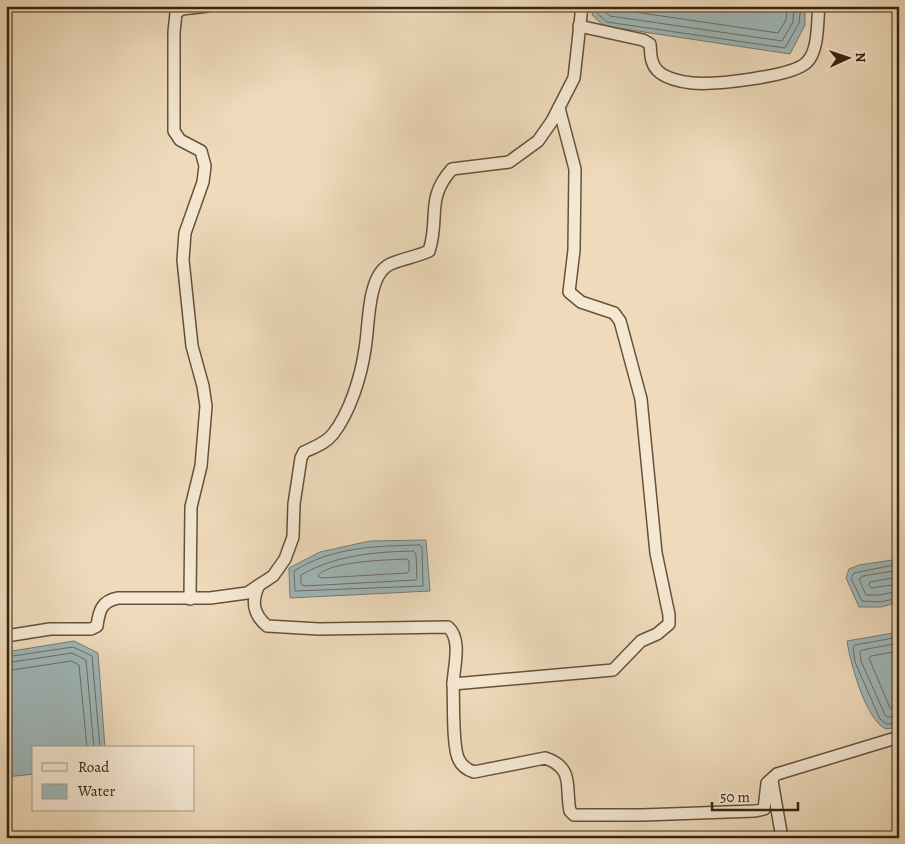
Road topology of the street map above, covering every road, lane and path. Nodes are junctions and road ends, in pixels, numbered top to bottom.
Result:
1 (208, 6) edge
2 (582, 6) edge
3 (819, 6) edge
4 (579, 26) junction
5 (559, 108) junction
6 (258, 587) junction
7 (190, 599) junction
8 (6, 636) edge
9 (453, 684) junction
10 (899, 737) edge
11 (771, 777) junction
12 (782, 838) edge

1 - 7 street
2 - 4 street
3 - 4 street
4 - 5 street
5 - 6 street
5 - 9 street
6 - 7 street
6 - 9 street
7 - 8 street
9 - 11 street
10 - 11 street
11 - 12 street

